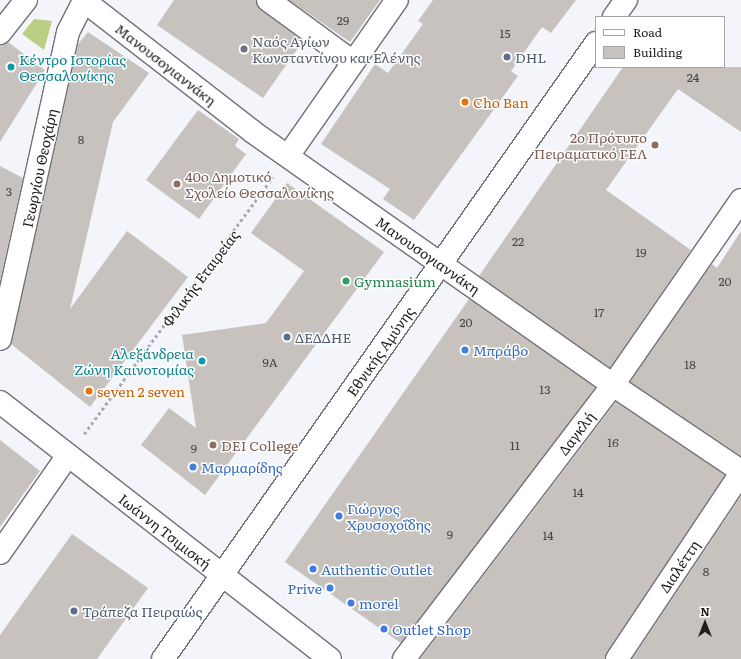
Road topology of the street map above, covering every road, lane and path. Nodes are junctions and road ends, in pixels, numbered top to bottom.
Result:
1 (26, 0) edge
2 (84, 0) edge
3 (268, 0) edge
4 (397, 0) edge
5 (626, 0) edge
6 (615, 16) edge
7 (0, 33) edge
8 (595, 44) edge
9 (353, 62) junction
10 (288, 156) junction
11 (741, 200) edge
12 (441, 264) junction
13 (0, 339) edge
14 (613, 385) junction
15 (0, 402) edge
16 (68, 455) junction
17 (741, 472) edge
18 (0, 552) edge
19 (222, 576) junction
20 (163, 659) edge
21 (330, 659) edge
22 (404, 659) edge
23 (617, 659) edge

1 - 7 street
2 - 10 street, Μανουσογιαννάκη
2 - 13 street, Γεωργίου Θεοχάρη
3 - 9 street
4 - 9 street
5 - 6 street
8 - 12 street, Εθνικής Αμύνης
9 - 10 street
10 - 12 street, Μανουσογιαννάκη
10 - 16 path, Φιλικής Εταιρείας
11 - 14 street, Δαγκλή
12 - 14 street, Μανουσογιαννάκη
12 - 19 street, Εθνικής Αμύνης
14 - 17 street, Μανουσογιαννάκη
14 - 22 street, Δαγκλή
15 - 16 street, Ιωάννη Τσιμισκή
16 - 18 street
16 - 19 street, Ιωάννη Τσιμισκή
17 - 23 street, Διαλέττη
19 - 20 street, Εθνικής Αμύνης
19 - 21 street, Ιωάννη Τσιμισκή

